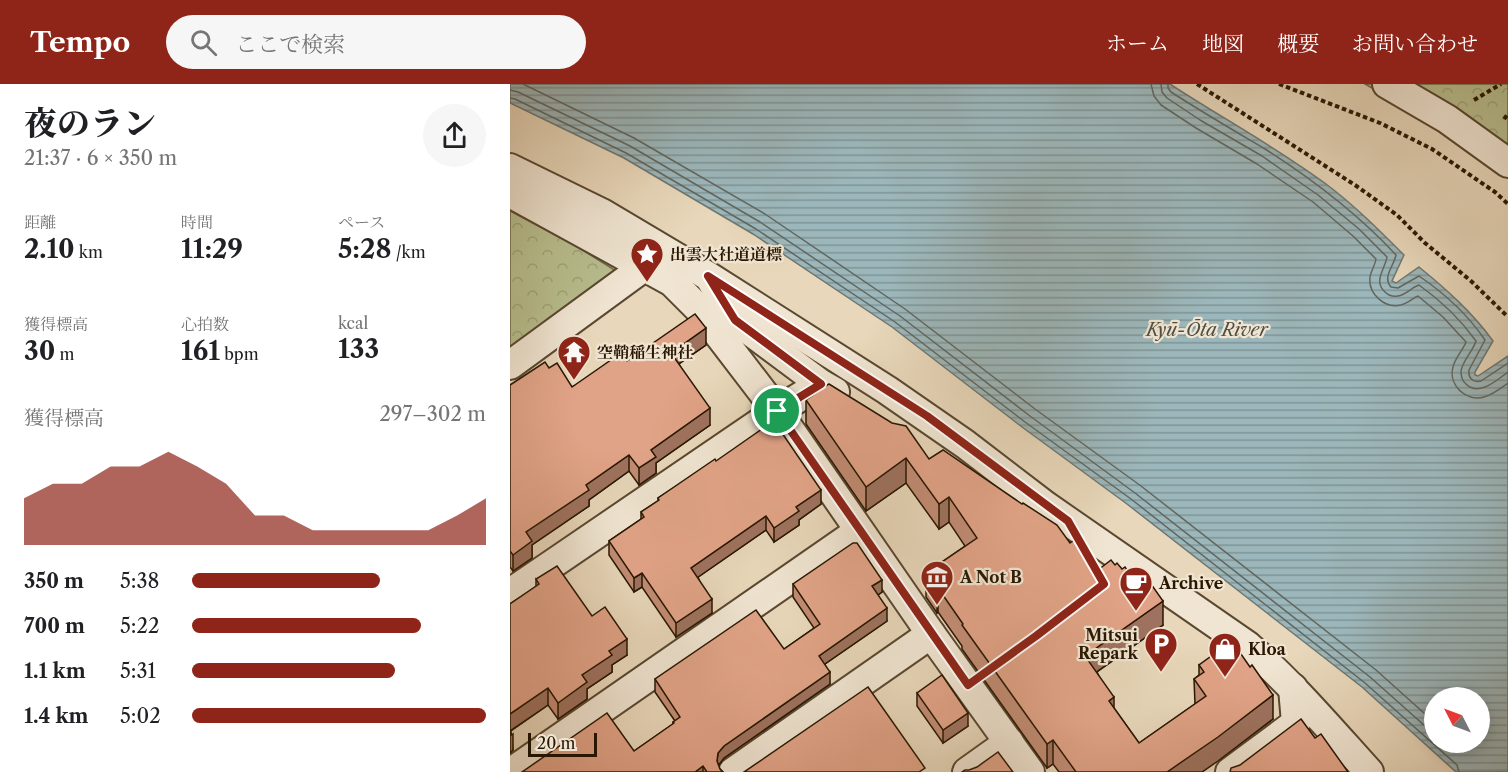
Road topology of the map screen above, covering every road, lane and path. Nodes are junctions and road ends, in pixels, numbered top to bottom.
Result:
1 (1197, 84) edge
2 (1279, 84) edge
3 (1387, 84) edge
4 (1501, 84) edge
5 (1474, 100) dead end
6 (1508, 114) edge
7 (1504, 119) dead end
8 (1508, 163) edge
9 (510, 168) edge
10 (510, 193) edge
11 (1508, 204) edge
12 (644, 267) junction
13 (708, 276) junction
14 (1508, 317) edge
15 (510, 365) edge
16 (821, 384) junction
17 (861, 408) edge
18 (777, 411) junction
19 (902, 433) edge
20 (965, 444) junction
21 (859, 531) junction
22 (510, 593) edge
23 (932, 634) junction
24 (1293, 688) junction
25 (1009, 742) junction
26 (511, 772) edge
27 (733, 772) edge
28 (967, 772) edge
29 (1030, 772) edge
30 (1230, 772) edge
31 (1369, 772) edge

1 - 14 path
2 - 11 path
3 - 8 street
4 - 5 path
6 - 7 path
9 - 13 street
10 - 12 street
12 - 15 street
12 - 18 street
13 - 16 street
13 - 20 street
16 - 17 street
16 - 18 street
18 - 21 street
18 - 22 street
19 - 20 street
20 - 24 street
21 - 23 street
21 - 26 street
23 - 25 street
23 - 27 street
24 - 30 street
24 - 31 street
25 - 28 street
25 - 29 street

